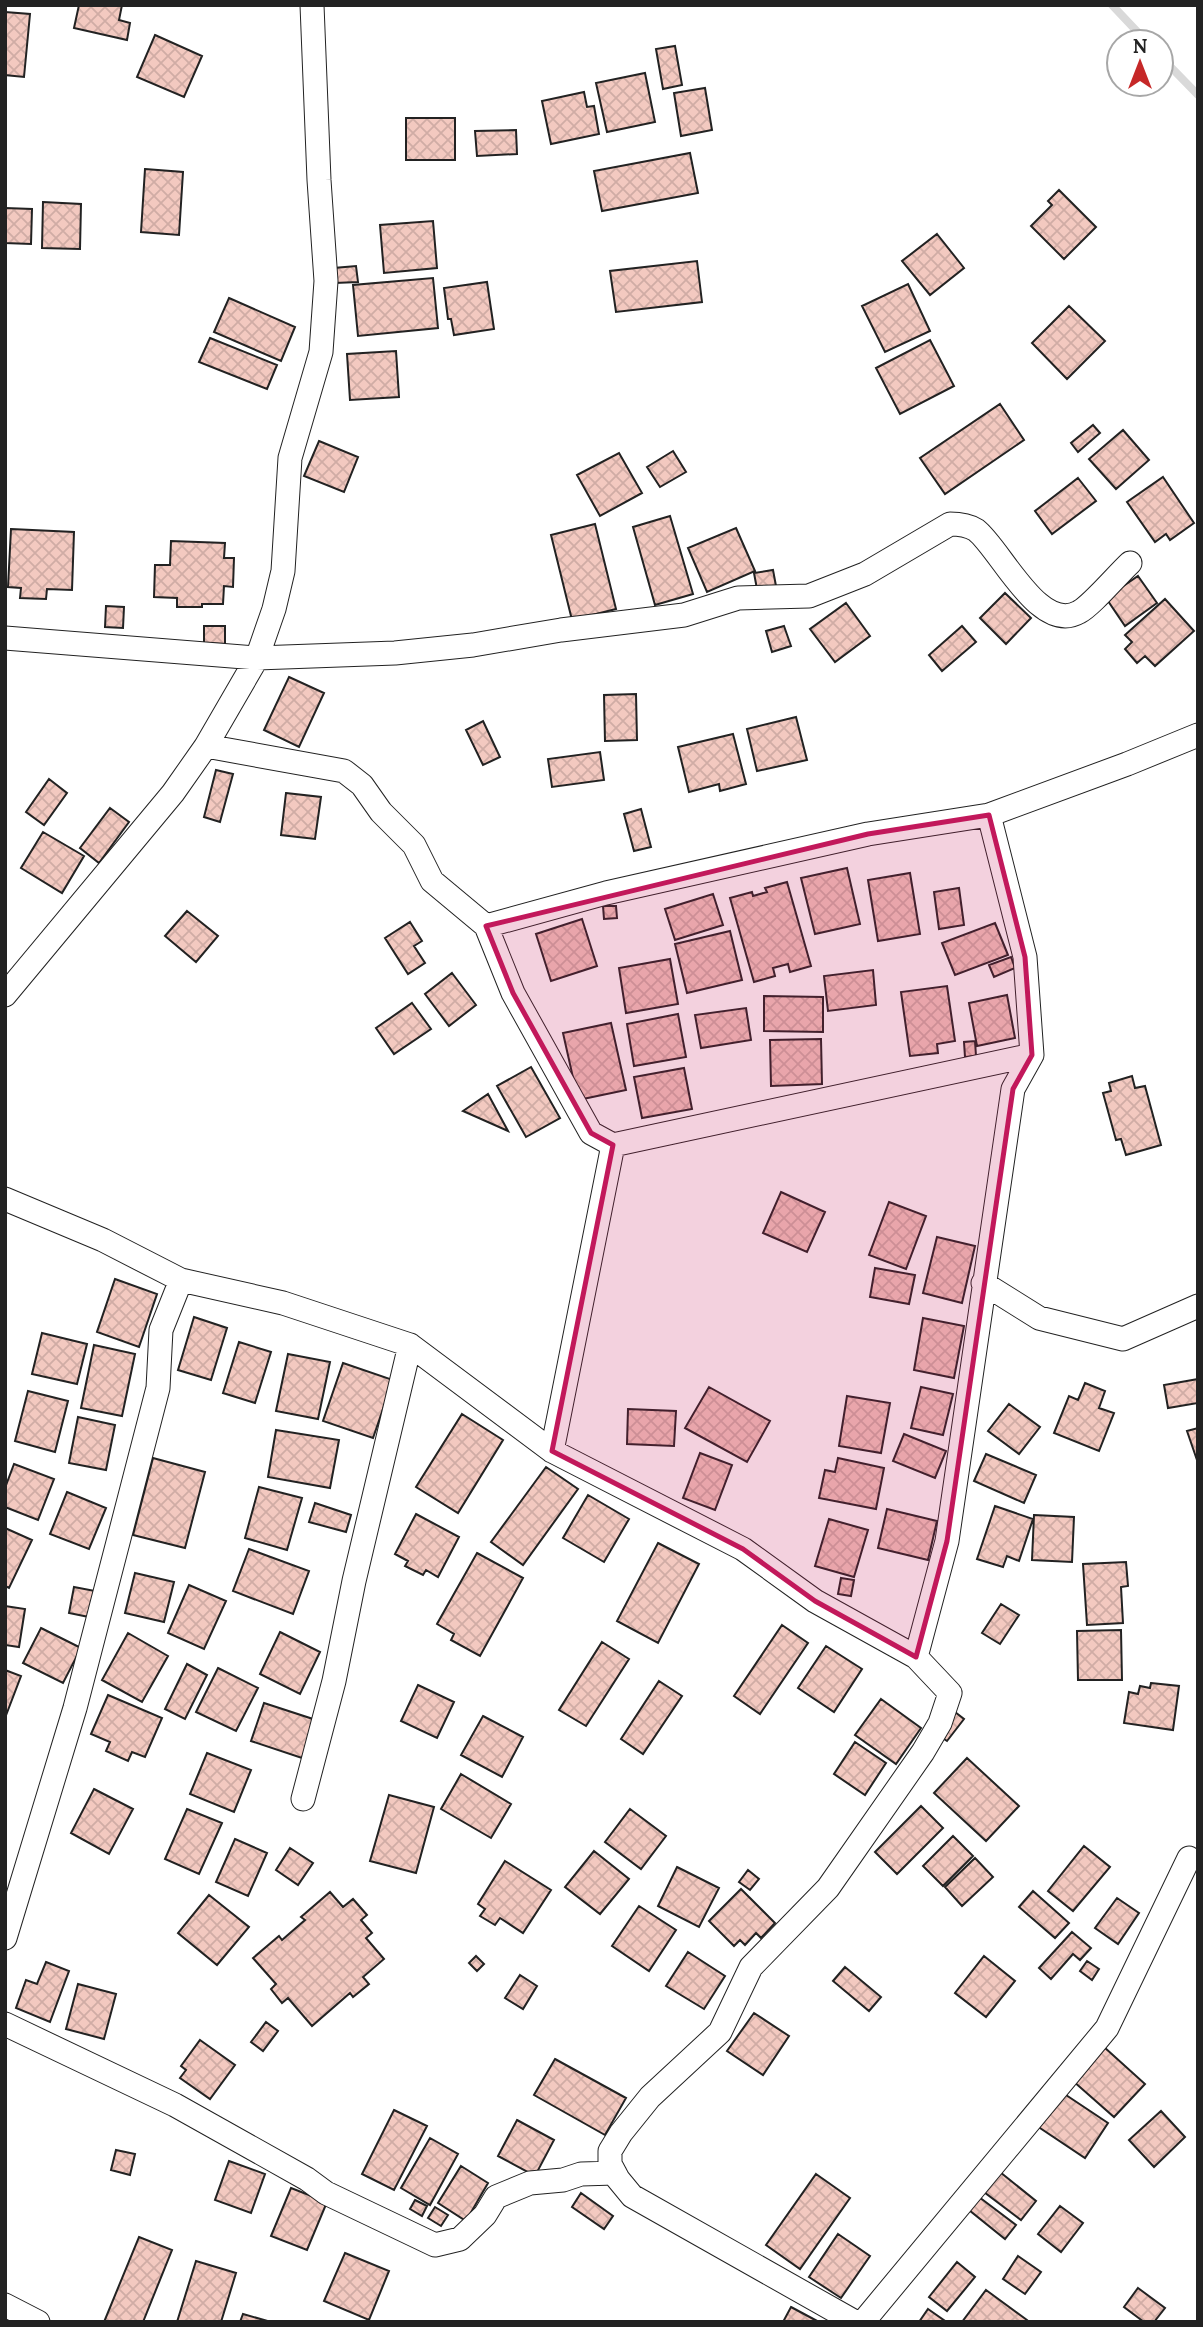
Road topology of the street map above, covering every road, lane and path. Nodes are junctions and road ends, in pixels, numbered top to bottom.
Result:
1 (312, 5) edge
2 (1130, 563) dead end
3 (5, 638) edge
4 (257, 658) junction
5 (1198, 735) edge
6 (206, 746) junction
7 (989, 815) junction
8 (486, 926) junction
9 (5, 995) edge
10 (1032, 1055) junction
11 (613, 1145) junction
12 (5, 1199) edge
13 (181, 1280) junction
14 (983, 1283) junction
15 (1198, 1306) edge
16 (410, 1345) junction
17 (552, 1451) junction
18 (915, 1657) junction
19 (303, 1798) dead end
20 (1189, 1858) dead end
21 (5, 1938) edge
22 (5, 2024) edge
23 (615, 2173) junction
24 (5, 2305) edge
25 (38, 2322) edge
26 (855, 2322) edge
27 (863, 2322) edge

1 - 4 street
2 - 4 street
3 - 4 street
4 - 6 street
5 - 7 street
6 - 8 street
6 - 9 street
7 - 8 street
7 - 10 street
8 - 11 street
10 - 11 street
10 - 14 street
11 - 17 street
12 - 13 street
13 - 16 street
13 - 21 street
14 - 15 street
14 - 18 street
16 - 17 street
16 - 19 street
17 - 18 street
18 - 23 street
20 - 27 street
22 - 23 street
23 - 26 street
24 - 25 street

